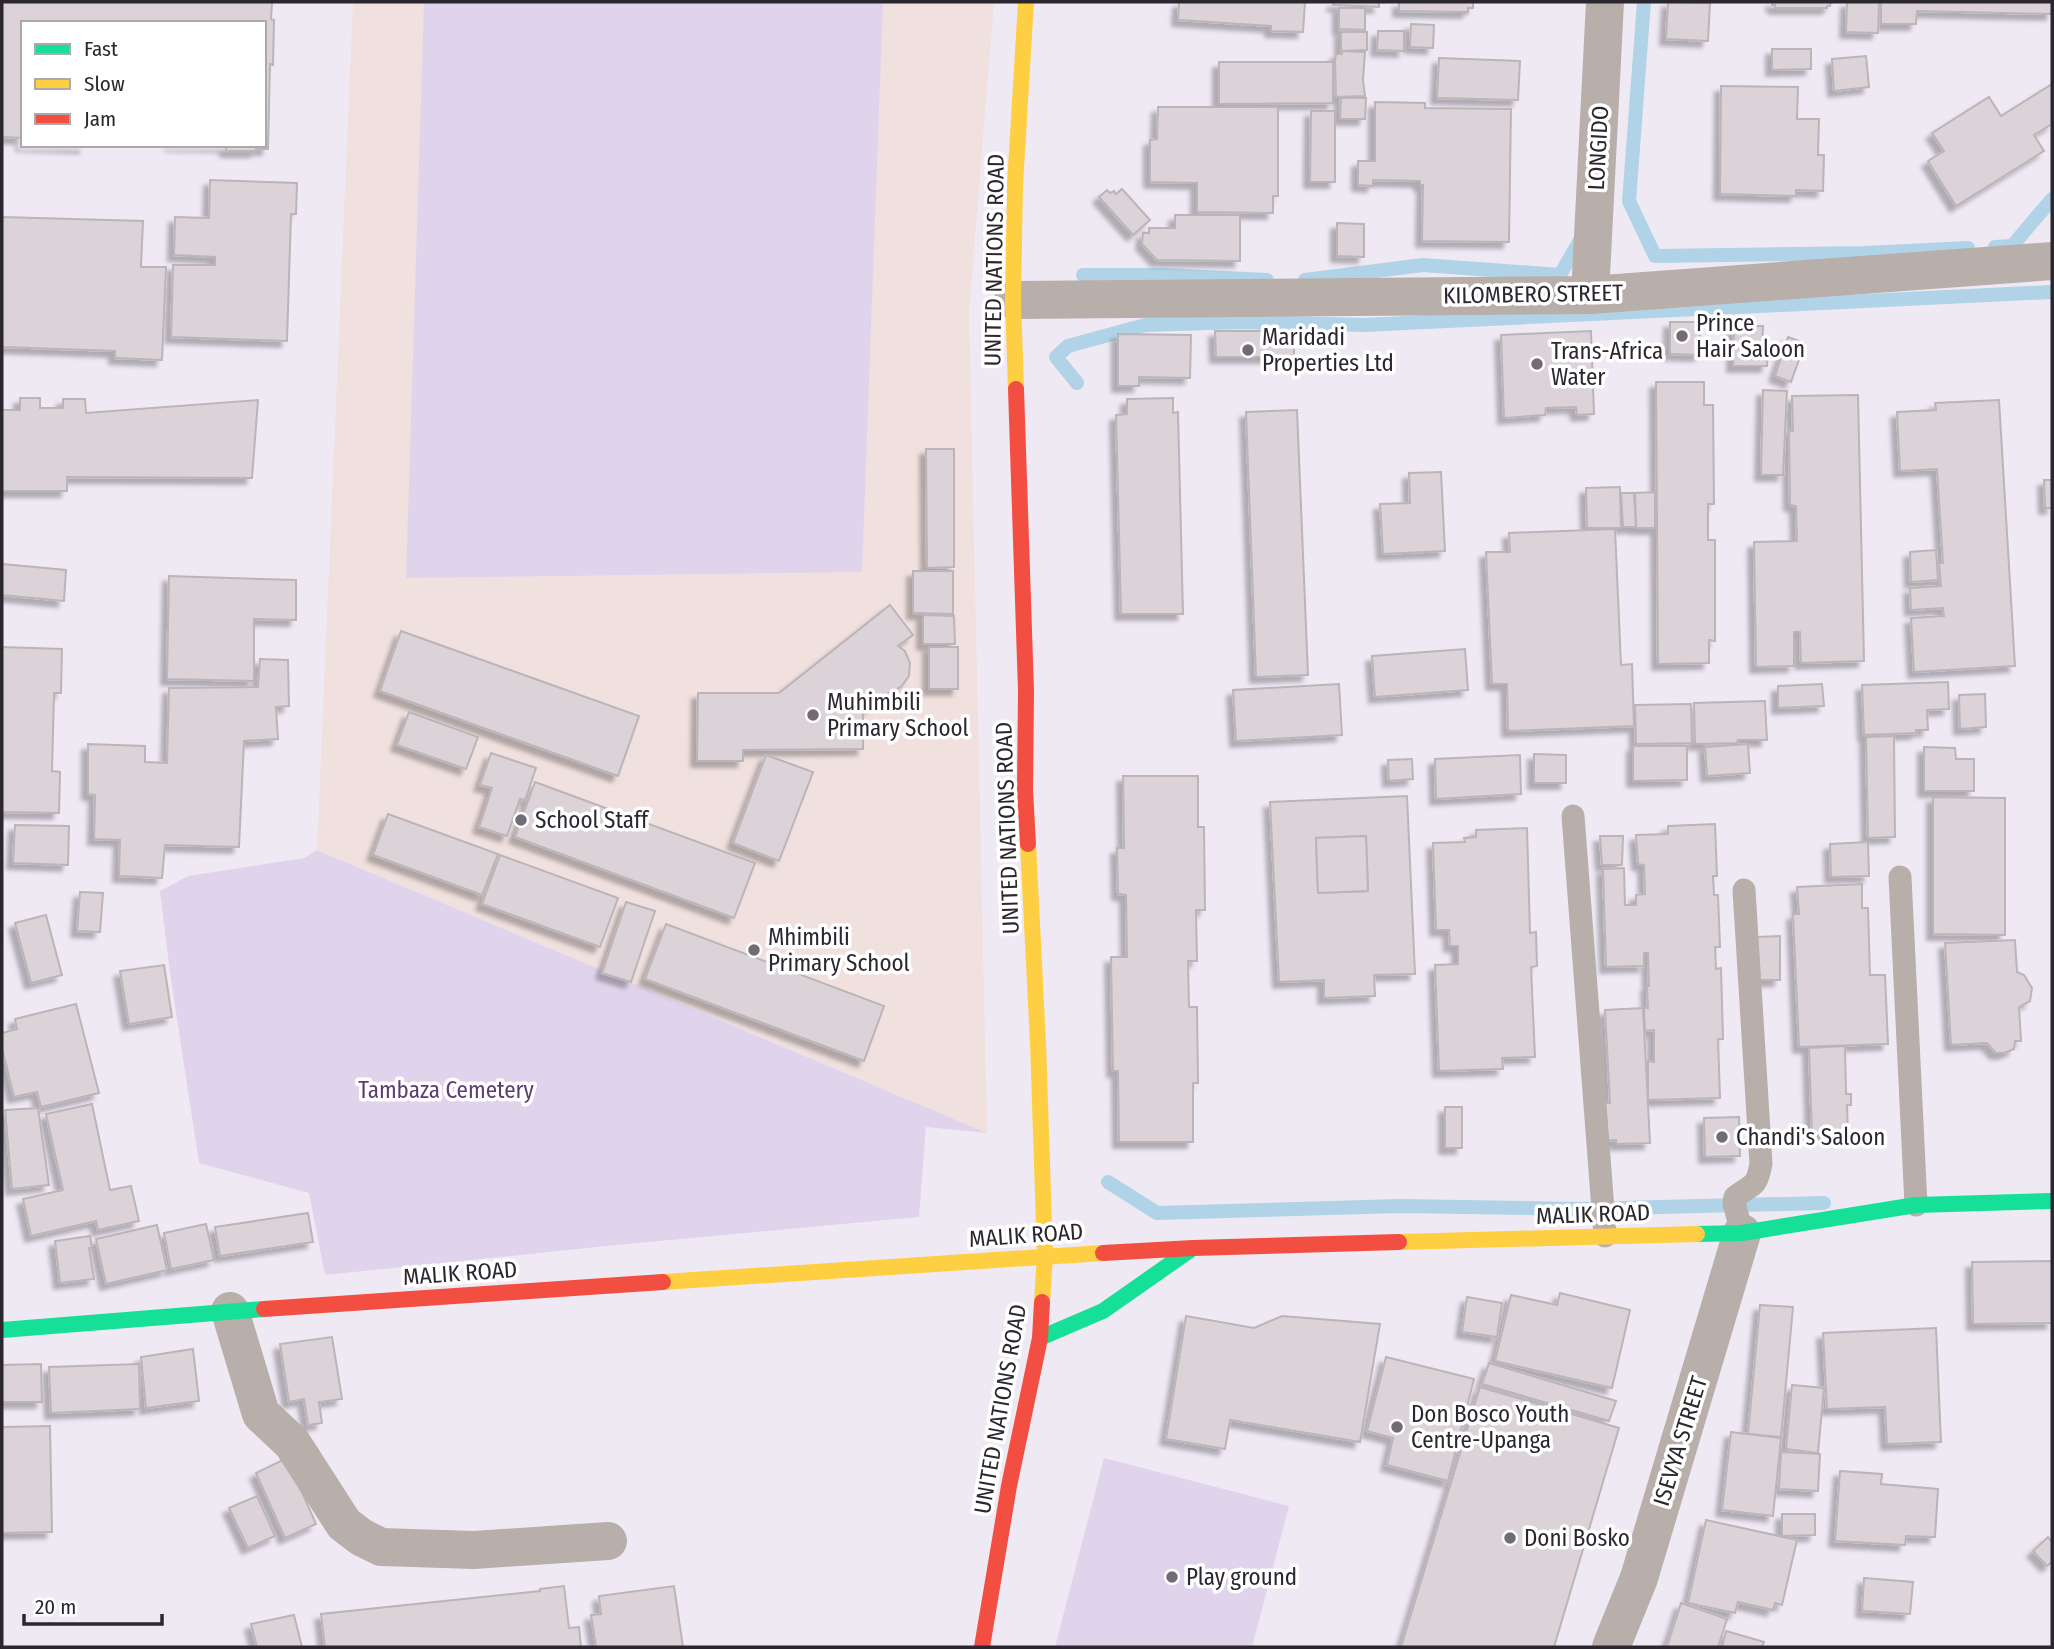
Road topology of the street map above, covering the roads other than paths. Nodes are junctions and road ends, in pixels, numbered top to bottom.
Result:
1 (1026, 2) edge
2 (1605, 2) edge
3 (2052, 261) edge
4 (1590, 295) junction
5 (1013, 300) junction
6 (1573, 816) dead end
7 (1900, 877) dead end
8 (1744, 890) dead end
9 (2052, 1201) edge
10 (1916, 1205) junction
11 (1742, 1233) junction
12 (1605, 1236) junction
13 (1193, 1248) junction
14 (1045, 1256) junction
15 (230, 1311) junction
16 (2, 1330) edge
17 (1040, 1338) junction
18 (608, 1541) dead end
19 (982, 1647) edge
20 (1611, 1647) edge

1 - 5 street, UNITED NATIONS ROAD
2 - 4 street, LONGIDO
3 - 4 street, KILOMBERO STREET
4 - 5 street, KILOMBERO STREET
5 - 14 street, UNITED NATIONS ROAD
6 - 12 lane
7 - 10 lane
8 - 11 lane
9 - 10 street, MALIK ROAD
10 - 11 street, MALIK ROAD
11 - 12 street, MALIK ROAD
11 - 20 street, ISEVYA STREET
12 - 13 street, MALIK ROAD
13 - 14 street, MALIK ROAD
13 - 17 street
14 - 15 street, MALIK ROAD
14 - 17 street, UNITED NATIONS ROAD
15 - 16 street, MALIK ROAD
15 - 18 street
17 - 19 street, UNITED NATIONS ROAD

